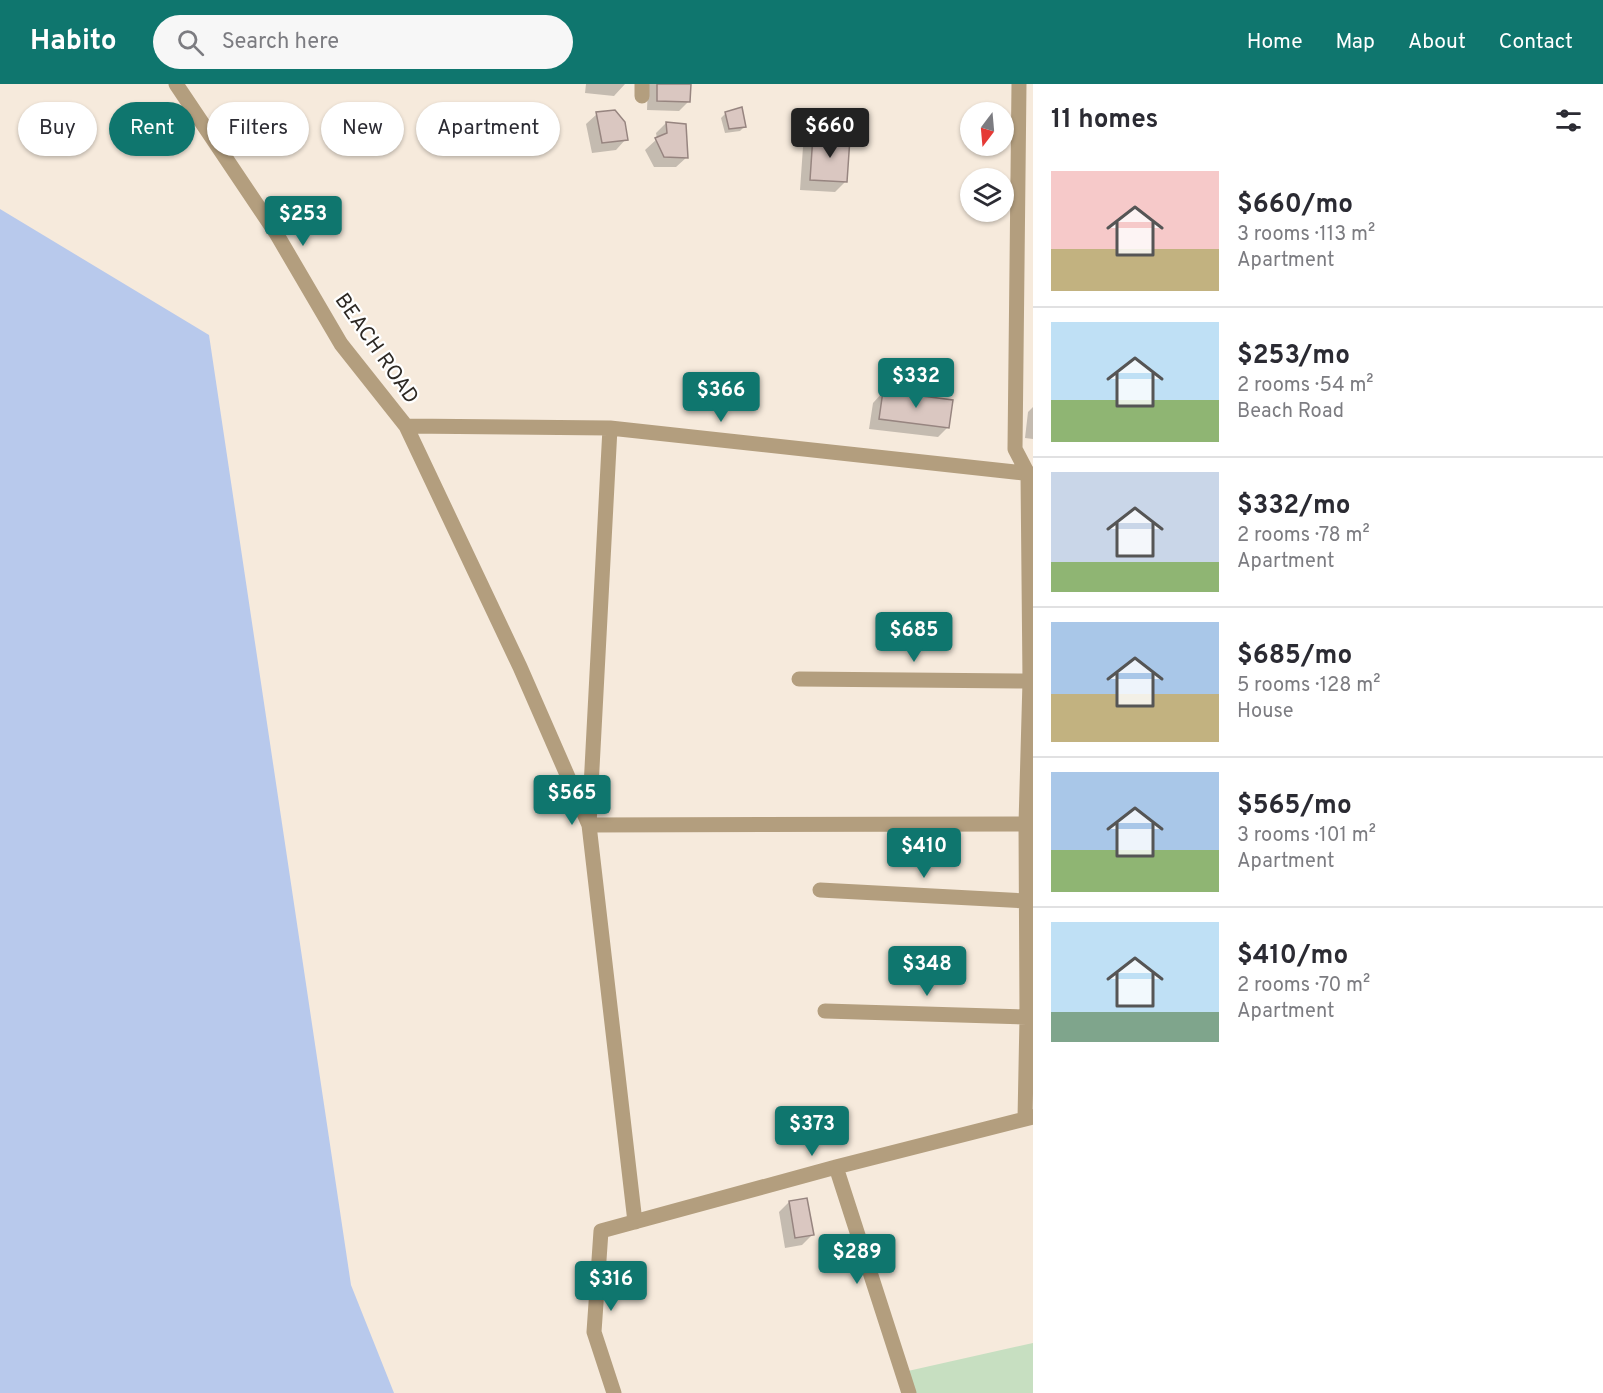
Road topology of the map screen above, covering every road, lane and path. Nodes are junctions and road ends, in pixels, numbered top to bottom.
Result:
1 (176, 84) edge
2 (1019, 84) edge
3 (1026, 115) edge
4 (406, 426) junction
5 (610, 428) junction
6 (1031, 474) edge
7 (799, 679) dead end
8 (1030, 681) junction
9 (1026, 824) junction
10 (589, 825) junction
11 (820, 890) dead end
12 (1026, 900) junction
13 (825, 1011) dead end
14 (1027, 1017) junction
15 (1029, 1118) edge
16 (836, 1167) junction
17 (635, 1222) junction
18 (614, 1393) edge
19 (909, 1393) edge

1 - 4 street, BEACH ROAD
2 - 3 street
3 - 6 street
4 - 5 street
4 - 10 street, BEACH ROAD
5 - 6 street
5 - 10 street
6 - 8 street
7 - 8 street
8 - 9 street
9 - 10 street
9 - 12 street
10 - 17 street
11 - 12 street
12 - 14 street
13 - 14 street
14 - 15 street
15 - 16 street
16 - 17 street
16 - 19 street
17 - 18 street

